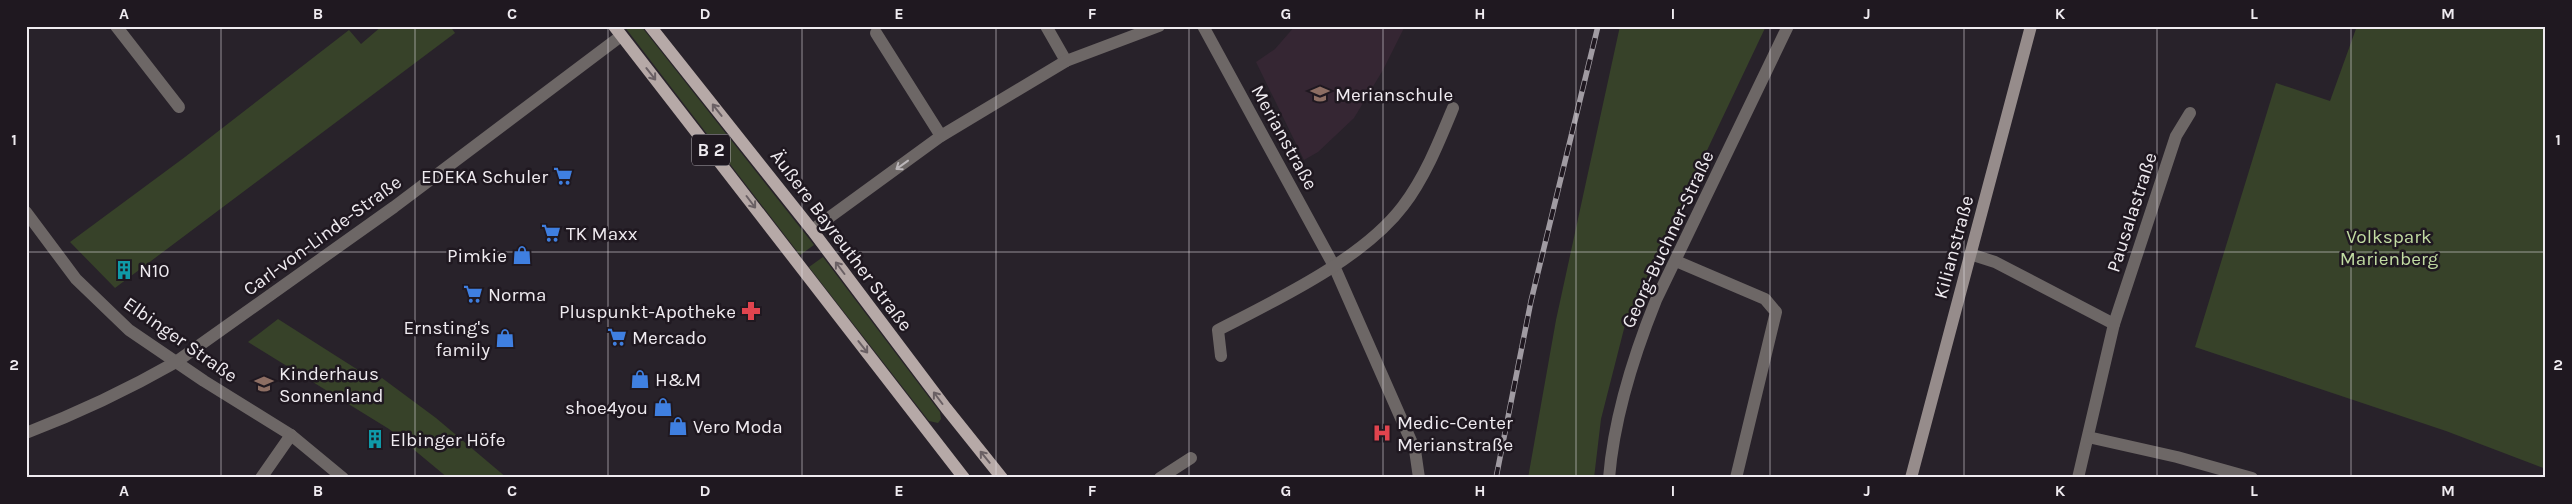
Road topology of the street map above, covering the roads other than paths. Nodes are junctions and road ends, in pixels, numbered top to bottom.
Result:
1 (116, 26) edge
2 (650, 26) edge
3 (1046, 26) edge
4 (1159, 26) edge
5 (1203, 26) edge
6 (1788, 26) edge
7 (2031, 26) edge
8 (617, 31) edge
9 (876, 33) dead end
10 (1066, 61) junction
11 (179, 107) dead end
12 (1453, 108) dead end
13 (2190, 113) dead end
14 (941, 136) junction
15 (26, 212) edge
16 (812, 230) junction
17 (1970, 254) junction
18 (1676, 261) junction
19 (1334, 266) junction
20 (2114, 324) junction
21 (1221, 356) dead end
22 (176, 362) junction
23 (26, 434) edge
24 (291, 435) junction
25 (2088, 437) junction
26 (1191, 458) dead end
27 (260, 478) edge
28 (343, 478) edge
29 (964, 478) edge
30 (1002, 478) edge
31 (1160, 478) edge
32 (1419, 478) edge
33 (1609, 478) edge
34 (1736, 478) edge
35 (1911, 478) edge
36 (2078, 478) edge
37 (2252, 478) edge

1 - 11 street
16 -> 2 main road, Äußere Bayreuther Straße / B 2
3 - 10 street
4 - 10 street
5 - 19 street, Merianstraße
6 - 18 street, Georg-Buchner-Straße
7 - 17 main road, Kilianstraße
8 - 22 street, Carl-von-Linde-Straße
8 -> 29 main road, B 2
9 - 14 street
10 - 14 street
12 - 19 street
13 - 20 street, Pausalastraße
14 -> 16 street
15 - 22 street, Elbinger Straße
30 -> 16 main road, Äußere Bayreuther Straße / B 2
17 - 20 street
17 - 35 main road, Kilianstraße
18 - 33 street, Georg-Buchner-Straße
18 - 34 street
19 - 21 street
19 - 32 street, Merianstraße
20 - 25 street, Pausalastraße
22 - 23 street, Carl-von-Linde-Straße
22 - 24 street, Elbinger Straße
24 - 27 street
24 - 28 street, Elbinger Straße
25 - 36 street, Pausalastraße
25 - 37 street
26 - 31 street

